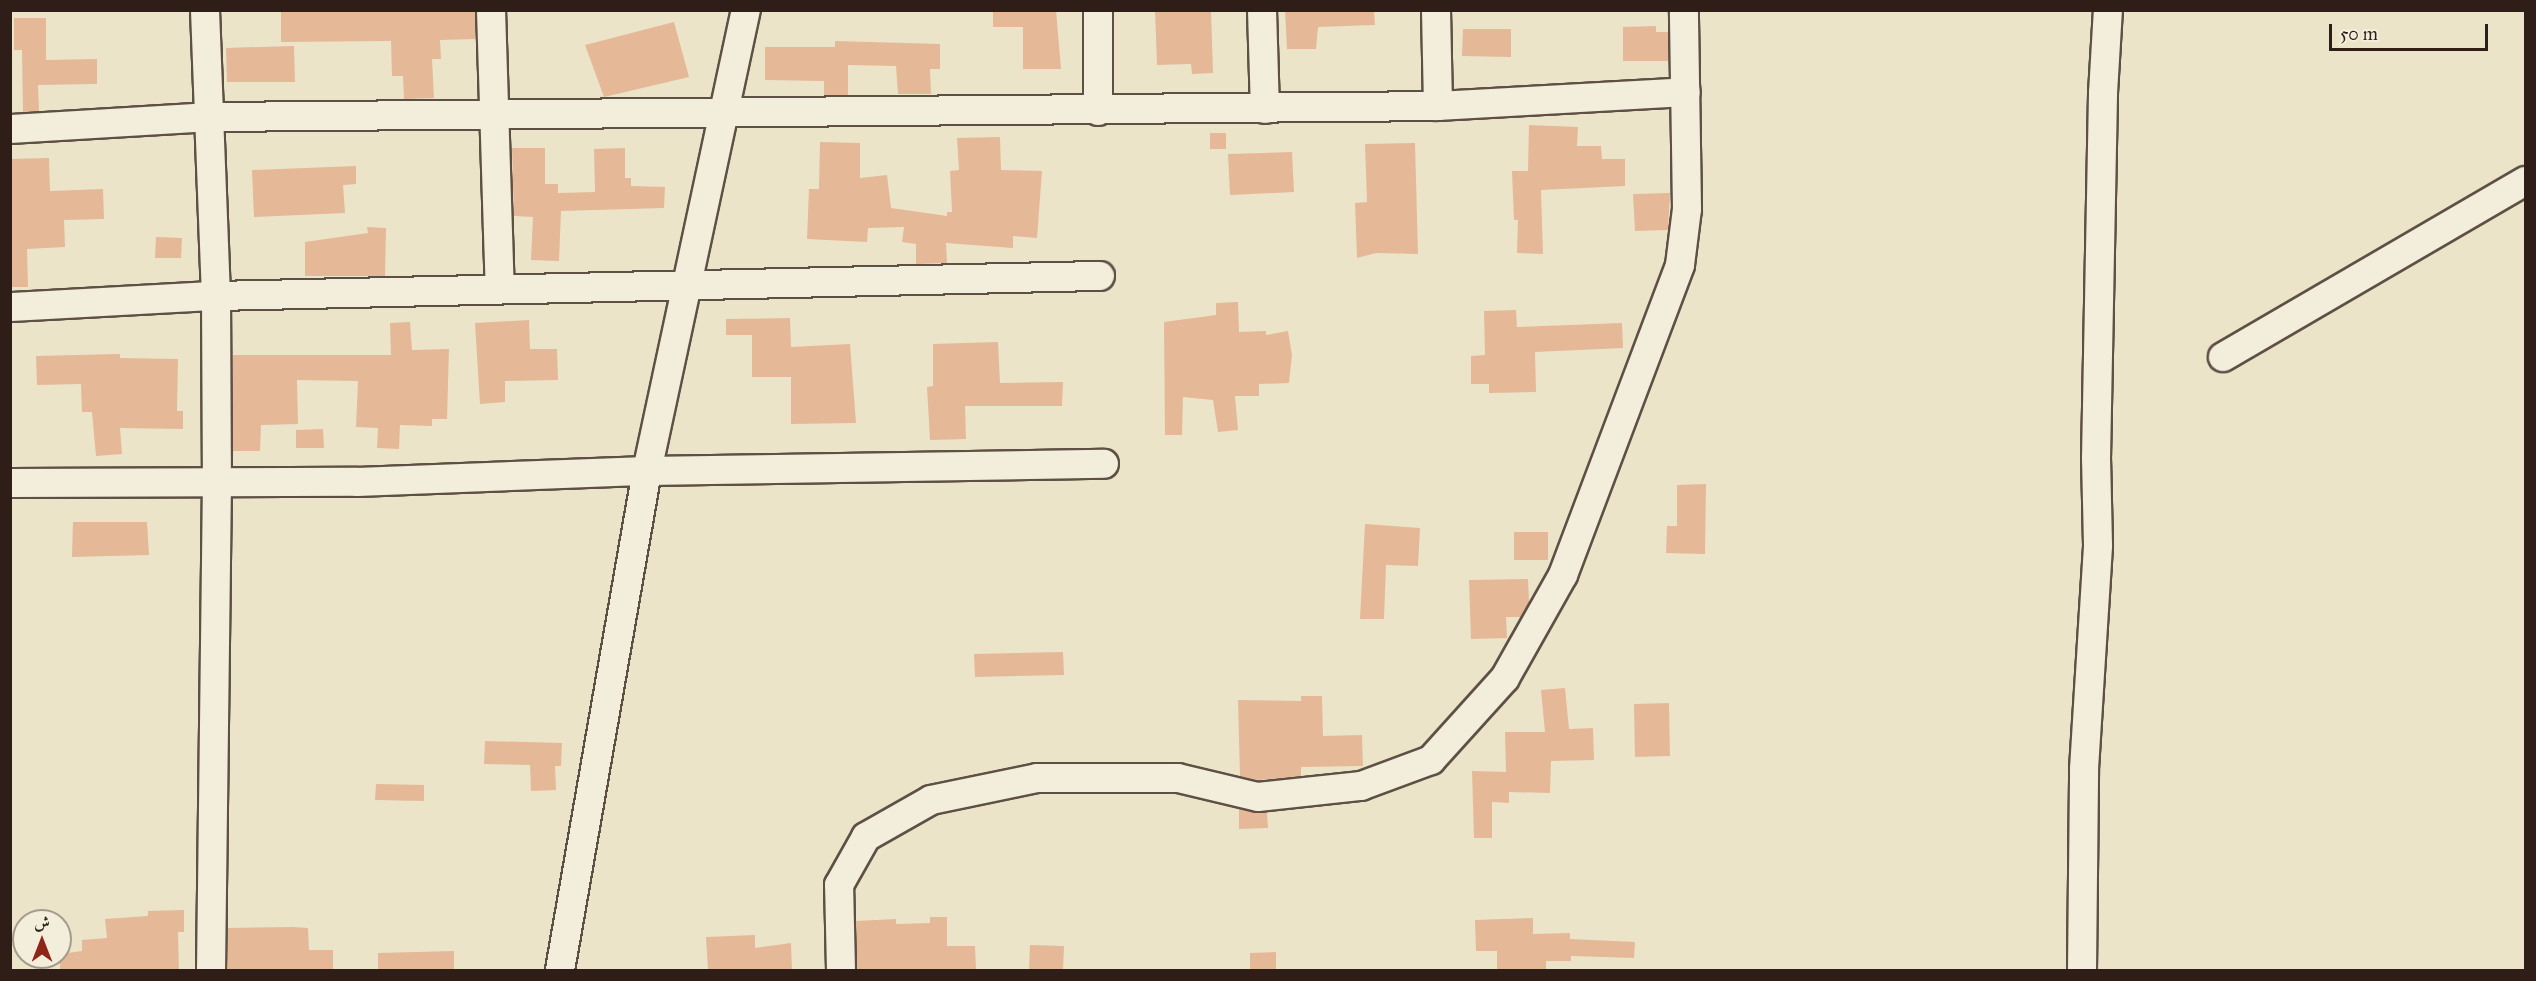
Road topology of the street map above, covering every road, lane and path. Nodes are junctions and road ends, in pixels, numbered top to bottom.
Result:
1 (206, 10) edge
2 (491, 10) edge
3 (746, 10) edge
4 (1098, 10) edge
5 (1262, 10) edge
6 (1436, 10) edge
7 (1684, 10) edge
8 (2108, 10) edge
9 (1686, 92) junction
10 (1438, 106) junction
11 (1265, 109) junction
12 (726, 111) junction
13 (1098, 111) junction
14 (492, 113) junction
15 (210, 117) junction
16 (10, 129) edge
17 (2526, 181) edge
18 (1100, 276) dead end
19 (689, 284) junction
20 (500, 289) junction
21 (216, 296) junction
22 (10, 307) edge
23 (2223, 357) dead end
24 (1104, 464) dead end
25 (647, 471) junction
26 (217, 480) junction
27 (10, 483) edge
28 (211, 970) edge
29 (560, 970) edge
30 (841, 970) edge
31 (2082, 970) edge

1 - 15 street
2 - 14 street
3 - 12 street
4 - 13 street
5 - 11 street
6 - 10 street
7 - 9 street
8 - 31 street
9 - 10 street
9 - 30 street
10 - 11 street
11 - 13 street
12 - 13 street
12 - 14 street
12 - 19 street
14 - 15 street
14 - 20 street
15 - 16 street
15 - 21 street
17 - 23 street
18 - 19 street
19 - 20 street
19 - 25 street
20 - 21 street
21 - 22 street
21 - 26 street
24 - 25 street
25 - 26 street
25 - 29 street
26 - 27 street
26 - 28 street

